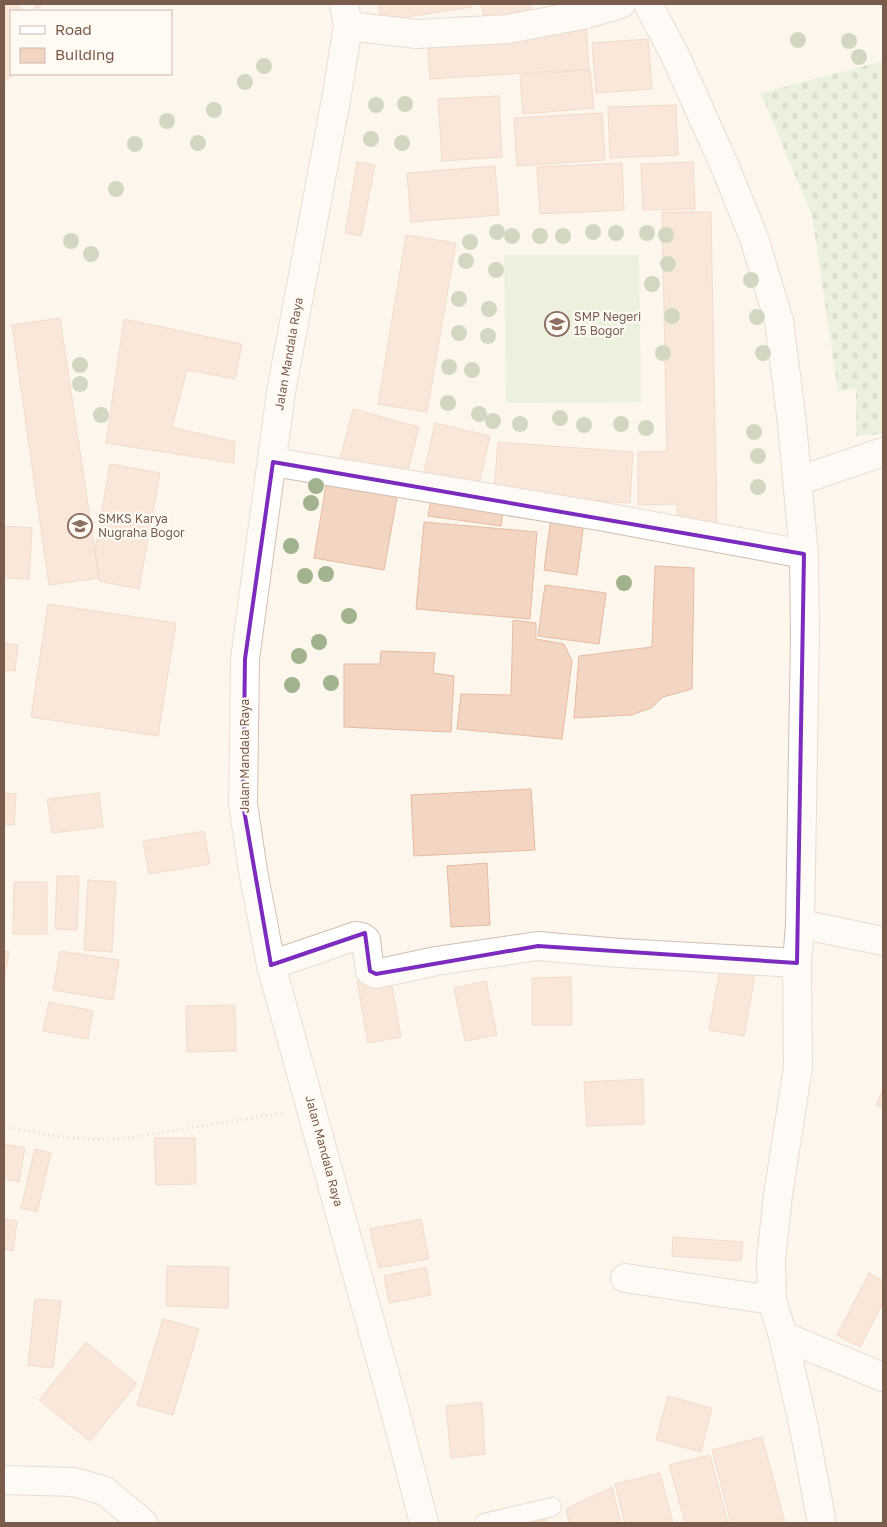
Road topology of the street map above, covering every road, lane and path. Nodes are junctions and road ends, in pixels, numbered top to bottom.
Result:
1 (620, 4) edge
2 (651, 4) edge
3 (346, 15) edge
4 (883, 452) edge
5 (273, 462) junction
6 (798, 481) junction
7 (804, 554) junction
8 (800, 924) junction
9 (883, 941) edge
10 (797, 963) junction
11 (272, 965) junction
12 (312, 1109) junction
13 (4, 1127) edge
14 (625, 1278) dead end
15 (772, 1300) junction
16 (783, 1336) junction
17 (883, 1377) edge
18 (4, 1480) edge
19 (552, 1507) dead end
20 (143, 1523) edge
21 (424, 1523) edge
22 (484, 1523) edge
23 (822, 1523) edge

1 - 3 street
2 - 6 street
3 - 5 street, Jalan Mandala Raya
4 - 6 street
5 - 7 street
5 - 11 street, Jalan Mandala Raya
6 - 7 street
7 - 8 street
8 - 9 street
8 - 10 street
10 - 11 street
10 - 15 street
11 - 12 street, Jalan Mandala Raya
12 - 13 path
12 - 21 street, Jalan Mandala Raya
14 - 15 street
15 - 16 street
16 - 17 street
16 - 23 street
18 - 20 street
19 - 22 lane

